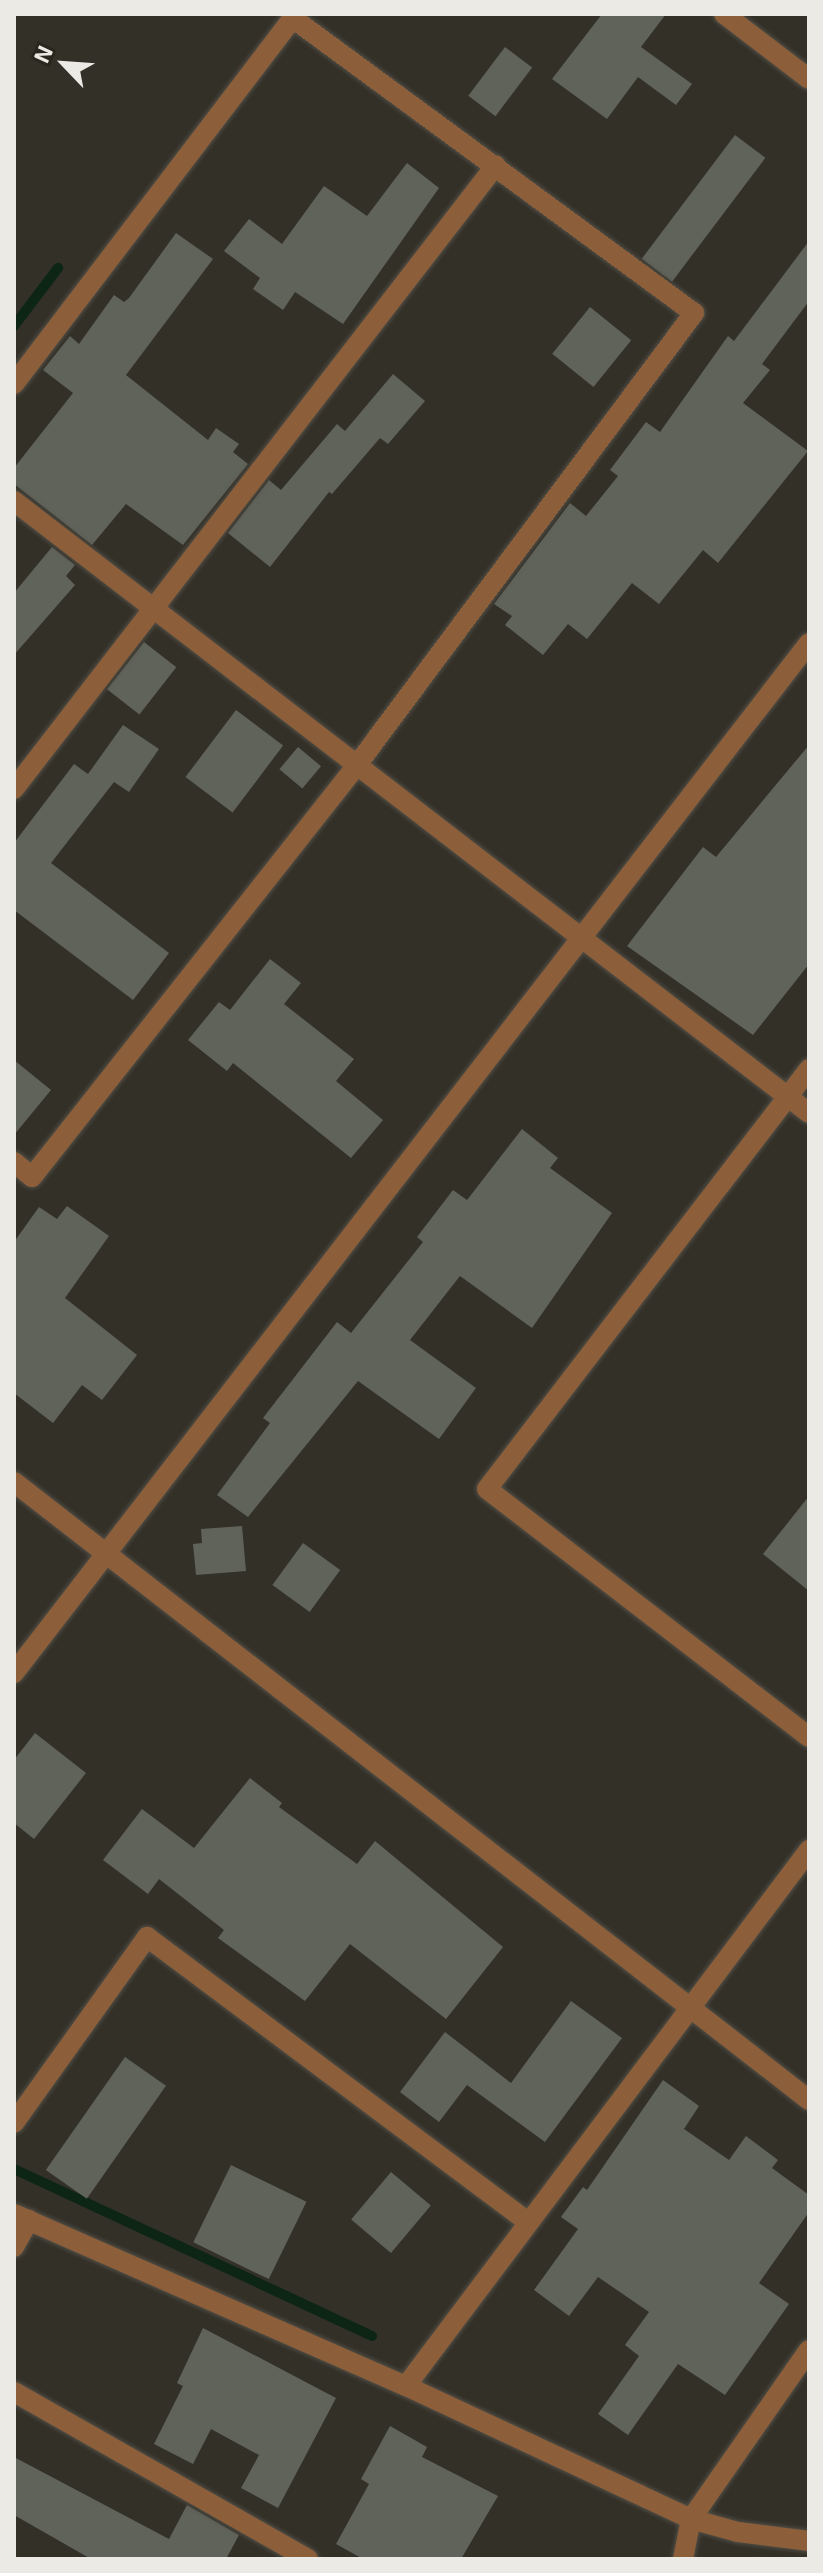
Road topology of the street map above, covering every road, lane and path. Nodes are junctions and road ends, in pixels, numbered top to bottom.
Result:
1 (724, 14) edge
2 (295, 16) edge
3 (809, 79) edge
4 (496, 165) junction
5 (14, 384) edge
6 (14, 501) edge
7 (154, 608) junction
8 (809, 643) edge
9 (357, 765) junction
10 (14, 789) edge
11 (582, 938) junction
12 (809, 1069) edge
13 (788, 1097) junction
14 (809, 1113) edge
15 (14, 1162) edge
16 (14, 1482) edge
17 (106, 1553) junction
18 (14, 1673) edge
19 (809, 1737) edge
20 (809, 1850) edge
21 (690, 2007) junction
22 (809, 2100) edge
23 (14, 2123) edge
24 (21, 2217) edge
25 (526, 2221) junction
26 (14, 2247) edge
27 (809, 2350) edge
28 (406, 2386) junction
29 (14, 2392) edge
30 (691, 2519) junction
31 (809, 2541) edge
32 (308, 2559) edge
33 (683, 2559) edge

1 - 3 street
2 - 4 street
2 - 5 street
4 - 7 street
4 - 9 street
6 - 7 street
7 - 9 street
7 - 10 street
8 - 11 street
9 - 11 street
9 - 15 street
11 - 13 street
11 - 17 street
12 - 13 street
13 - 14 street
13 - 19 street
16 - 17 street
17 - 18 street
17 - 21 street
20 - 21 street
21 - 22 street
21 - 25 street
23 - 25 street
24 - 26 street
24 - 28 street
25 - 28 street
27 - 30 street
28 - 30 street
29 - 32 street
30 - 31 street
30 - 33 street

